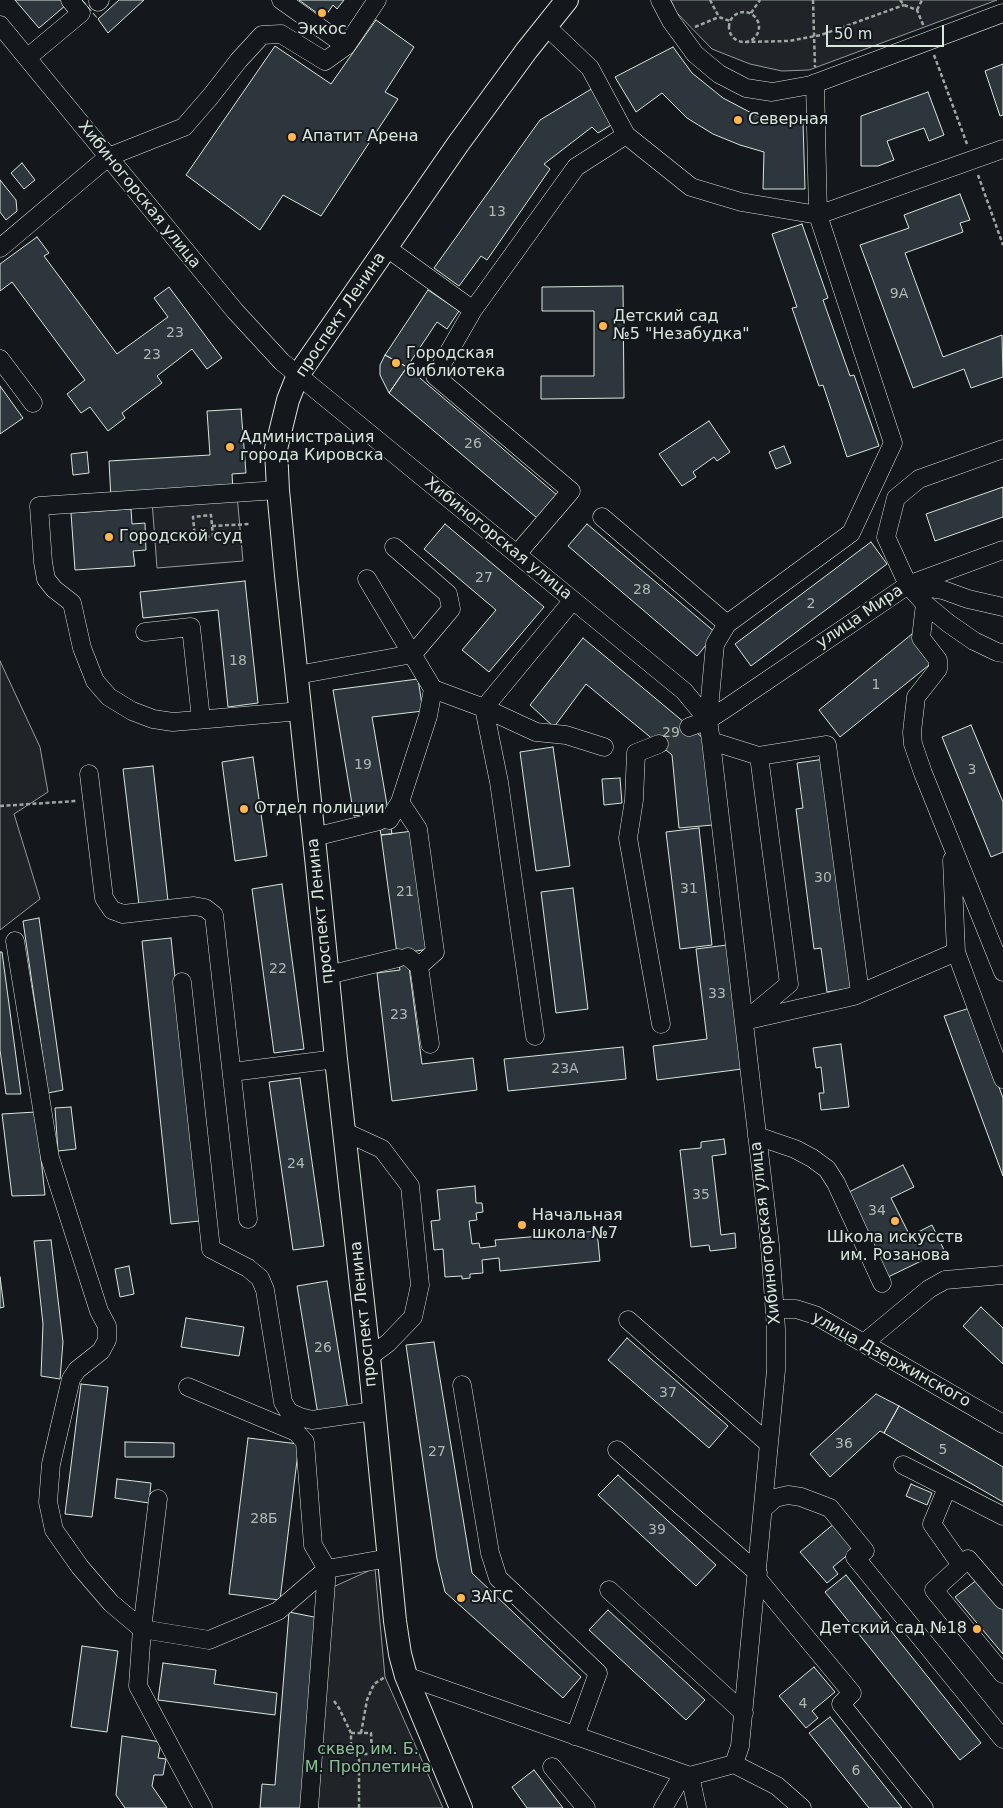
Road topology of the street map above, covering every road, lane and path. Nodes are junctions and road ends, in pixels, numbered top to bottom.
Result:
1 (70, 0) edge
2 (281, 0) edge
3 (377, 0) edge
4 (567, 0) edge
5 (660, 0) edge
6 (710, 0) edge
7 (760, 0) edge
8 (813, 0) edge
9 (900, 0) edge
10 (922, 0) edge
11 (904, 5) junction
12 (1003, 12) edge
13 (751, 14) junction
14 (719, 16) junction
15 (730, 21) junction
16 (0, 25) edge
17 (546, 26) junction
18 (679, 33) junction
19 (814, 36) junction
20 (929, 40) junction
21 (745, 42) junction
22 (346, 46) junction
23 (27, 58) junction
24 (815, 76) junction
25 (626, 135) junction
26 (1003, 149) edge
27 (108, 157) junction
28 (972, 160) junction
29 (818, 215) junction
30 (2, 242) edge
31 (1003, 245) edge
32 (387, 248) junction
33 (472, 310) junction
34 (0, 359) edge
35 (297, 374) junction
36 (33, 403) dead end
37 (1003, 449) edge
38 (278, 490) junction
39 (602, 516) dead end
40 (250, 524) dead end
41 (212, 526) junction
42 (195, 538) junction
43 (155, 541) dead end
44 (394, 547) dead end
45 (1003, 550) edge
46 (517, 554) junction
47 (367, 579) dead end
48 (908, 585) junction
49 (573, 600) junction
50 (925, 604) junction
51 (1003, 607) edge
52 (727, 624) junction
53 (145, 632) dead end
54 (1003, 653) edge
55 (413, 654) junction
56 (297, 675) junction
57 (433, 689) junction
58 (484, 708) junction
59 (301, 711) junction
60 (201, 719) junction
61 (708, 720) junction
62 (689, 727) tunnel mouth
63 (711, 741) junction
64 (660, 744) tunnel mouth
65 (604, 747) dead end
66 (759, 756) junction
67 (89, 774) dead end
68 (92, 800) junction
69 (400, 802) junction
70 (0, 806) edge
71 (314, 837) junction
72 (952, 846) junction
73 (15, 941) dead end
74 (956, 952) junction
75 (408, 961) junction
76 (1003, 972) edge
77 (328, 975) junction
78 (182, 982) dead end
79 (860, 993) junction
80 (744, 1021) junction
81 (661, 1024) dead end
82 (535, 1036) dead end
83 (430, 1044) dead end
84 (336, 1059) junction
85 (232, 1072) junction
86 (1003, 1079) edge
87 (345, 1132) junction
88 (757, 1136) junction
89 (248, 1219) dead end
90 (1003, 1275) edge
91 (882, 1283) dead end
92 (775, 1309) junction
93 (628, 1320) dead end
94 (864, 1343) junction
95 (369, 1357) junction
96 (462, 1385) dead end
97 (188, 1387) dead end
98 (374, 1411) junction
99 (1003, 1424) edge
100 (769, 1444) junction
101 (617, 1450) dead end
102 (903, 1465) dead end
103 (948, 1488) junction
104 (158, 1499) dead end
105 (763, 1509) junction
106 (1003, 1516) edge
107 (389, 1558) junction
108 (961, 1565) junction
109 (327, 1569) junction
110 (758, 1576) junction
111 (610, 1590) dead end
112 (1003, 1600) edge
113 (142, 1629) junction
114 (1003, 1674) edge
115 (395, 1676) junction
116 (318, 1684) junction
117 (744, 1719) junction
118 (351, 1733) junction
119 (361, 1733) junction
120 (576, 1736) junction
121 (1003, 1739) edge
122 (360, 1754) junction
123 (734, 1764) junction
124 (552, 1766) dead end
125 (687, 1775) junction
126 (203, 1808) edge
127 (309, 1808) edge
128 (359, 1808) edge
129 (461, 1808) edge
130 (586, 1808) edge
131 (663, 1808) edge
132 (697, 1808) edge
133 (802, 1808) edge
134 (924, 1808) edge

1 - 23 street
2 - 22 street
3 - 22 street
4 - 17 main road, проспект Ленина
5 - 18 street
6 - 14 path
7 - 13 path
8 - 19 path
9 - 11 path
10 - 11 path
11 - 19 path
12 - 20 street
13 - 15 path
13 - 21 path
14 - 15 path
14 - 18 path
15 - 21 path
16 - 23 street, Хибиногорская улица
17 - 25 street
17 - 32 main road, проспект Ленина
18 - 24 street
19 - 21 path
19 - 24 path
20 - 24 street
20 - 28 path
22 - 27 street
23 - 27 street, Хибиногорская улица
24 - 29 street
25 - 29 street
25 - 33 street
26 - 28 street
27 - 30 street
27 - 35 street, Хибиногорская улица
28 - 29 street
28 - 31 path
29 - 52 street
32 - 33 street
32 - 35 main road, проспект Ленина
33 - 46 street
34 - 36 street
35 - 38 main road, проспект Ленина
35 - 46 street, Хибиногорская улица
37 - 48 street
38 - 56 main road, проспект Ленина
38 - 60 street
39 - 52 street
40 - 41 path
41 - 42 path
41 - 42 path
42 - 43 path
44 - 55 street
45 - 48 street, улица Мира
46 - 49 street, Хибиногорская улица
47 - 55 street
48 - 50 street
48 - 51 street
48 - 61 street, улица Мира
49 - 58 street
49 - 61 street, Хибиногорская улица
50 - 54 street
50 - 72 street
52 - 61 street, Хибиногорская улица
53 - 60 street
55 - 56 street
55 - 57 street
56 - 59 main road, проспект Ленина
57 - 58 street
57 - 69 street
58 - 65 street
58 - 82 street
59 - 60 street
59 - 71 main road, проспект Ленина
61 - 62 street, улица Мира
61 - 63 street, Хибиногорская улица
63 - 66 street
63 - 80 street, Хибиногорская улица
64 - 81 street
66 - 79 street
66 - 80 street
67 - 68 street
68 - 70 path
68 - 85 street
69 - 71 street
69 - 75 street
71 - 77 main road, проспект Ленина
72 - 74 street
72 - 76 street
73 - 113 street
74 - 79 street
74 - 86 street
75 - 77 street
75 - 83 street
77 - 84 main road, проспект Ленина
78 - 98 street
79 - 80 street
80 - 88 street, Хибиногорская улица
84 - 85 street
84 - 87 main road, проспект Ленина
85 - 89 street
87 - 95 main road, проспект Ленина
87 - 95 street
88 - 91 street
88 - 92 street, Хибиногорская улица
90 - 94 street
92 - 94 street, улица Дзержинского
92 - 100 street, Хибиногорская улица
93 - 100 street
94 - 99 street, улица Дзержинского
95 - 98 main road, проспект Ленина
96 - 120 street
97 - 109 street
98 - 107 main road, проспект Ленина
100 - 105 street, Хибиногорская улица
101 - 110 street
102 - 103 street
103 - 106 street
103 - 108 street
104 - 113 street
105 - 110 street, Хибиногорская улица
105 - 121 street
107 - 109 street
107 - 115 main road, проспект Ленина
108 - 112 street
108 - 114 street
109 - 113 street
109 - 116 street
110 - 117 street, Хибиногорская улица
110 - 134 street
111 - 117 street
113 - 126 street
115 - 119 path
115 - 120 street
115 - 129 main road, проспект Ленина
116 - 118 path
116 - 127 street
117 - 123 street, Хибиногорская улица
118 - 119 path
118 - 122 path
119 - 122 path
120 - 125 street
122 - 128 path
123 - 125 street
123 - 133 street
124 - 130 street
125 - 131 street
125 - 132 street

